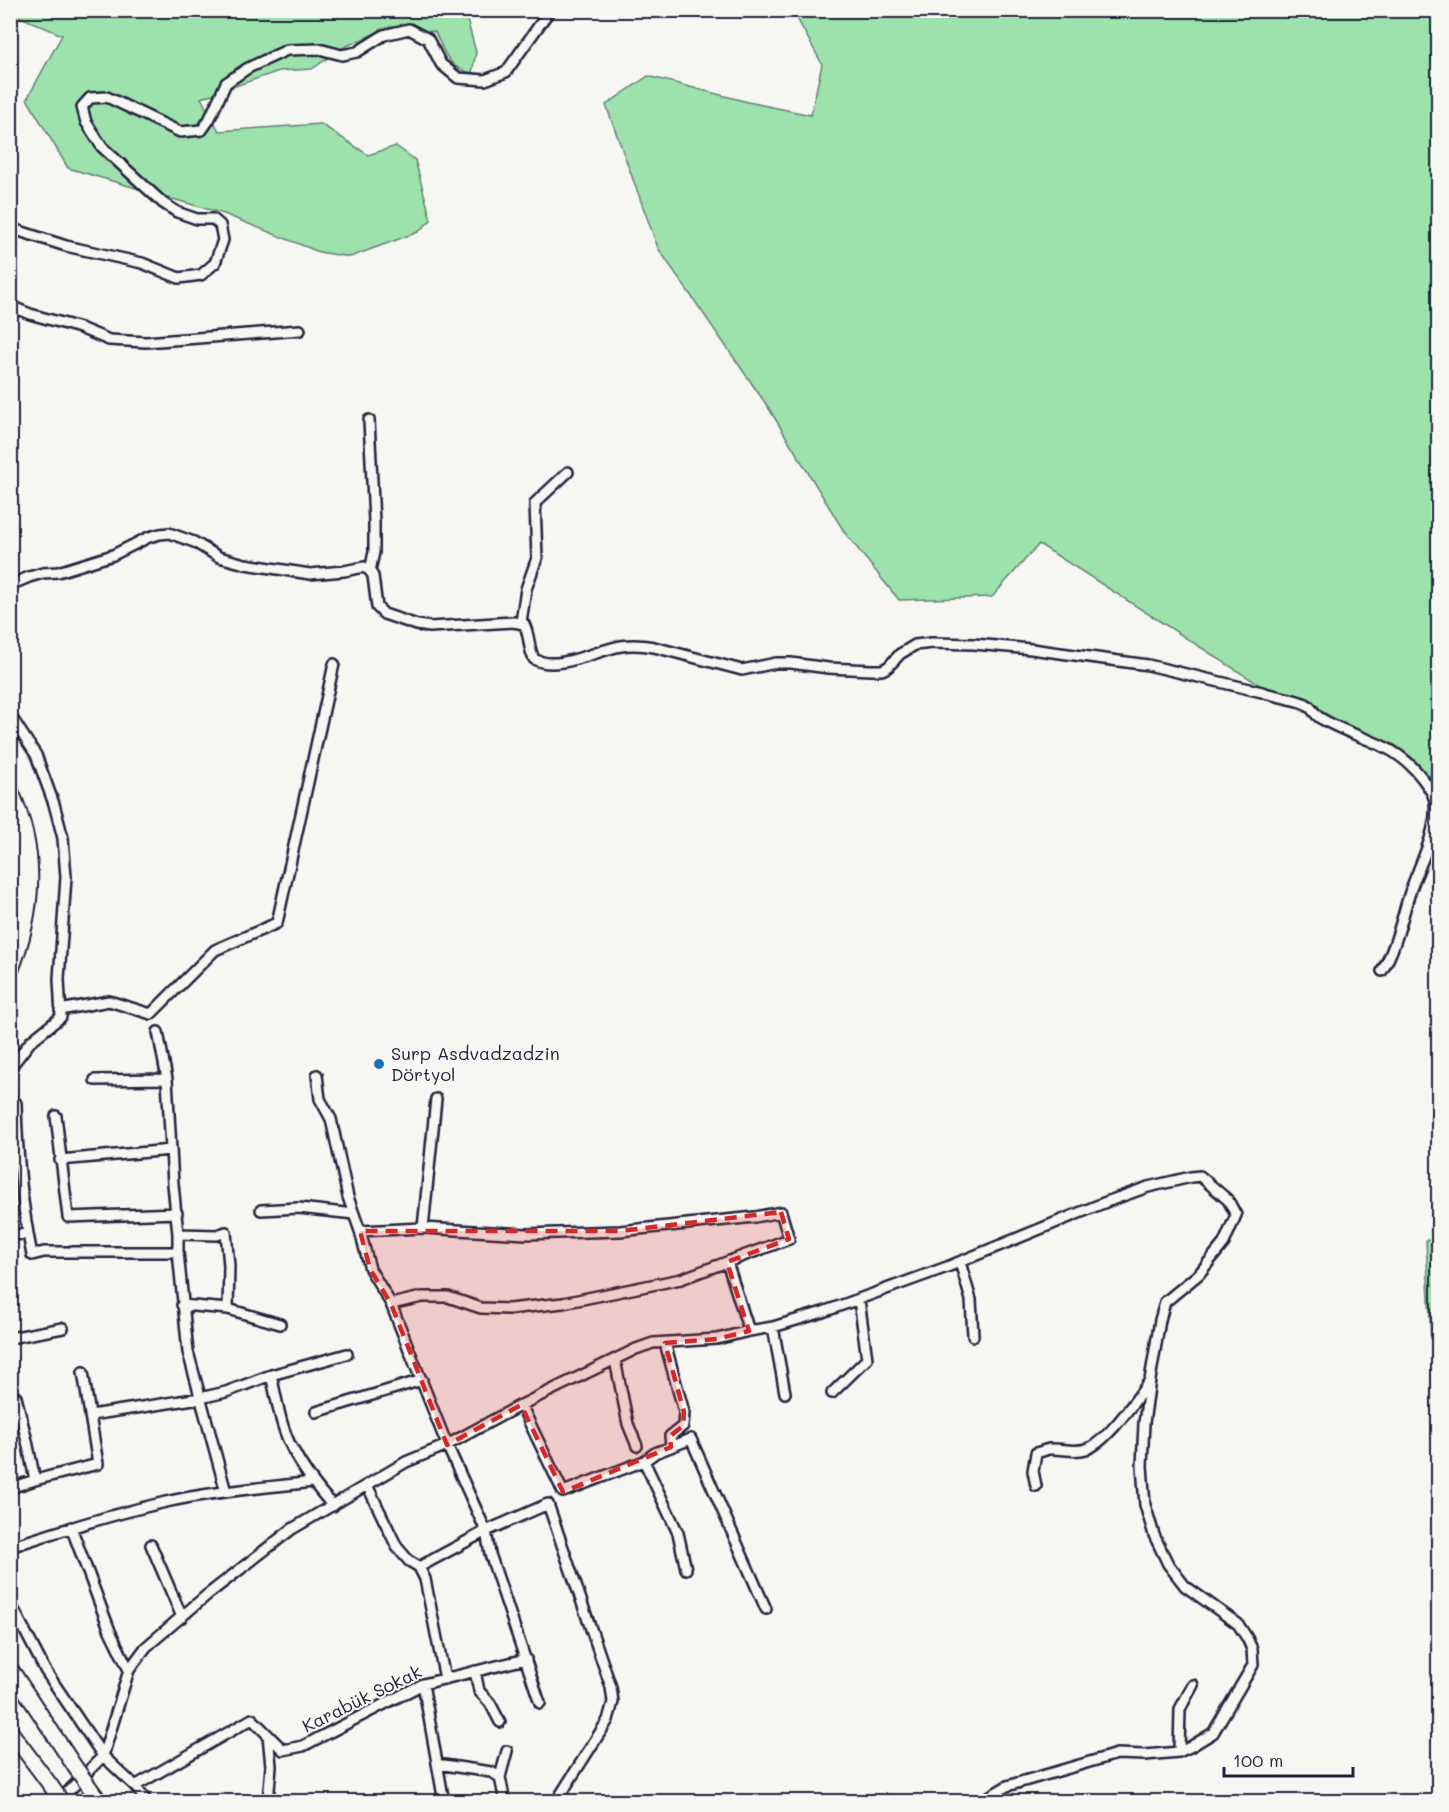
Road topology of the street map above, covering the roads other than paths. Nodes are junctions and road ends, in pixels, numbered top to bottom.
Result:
1 (550, 10) edge
2 (10, 228) edge
3 (10, 306) edge
4 (300, 330) dead end
5 (369, 420) dead end
6 (568, 472) dead end
7 (370, 571) junction
8 (10, 585) edge
9 (524, 624) junction
10 (334, 664) dead end
11 (10, 715) edge
12 (10, 789) edge
13 (10, 827) edge
14 (10, 933) edge
15 (1382, 970) dead end
16 (10, 973) edge
17 (60, 1010) junction
18 (158, 1032) dead end
19 (10, 1068) edge
20 (317, 1075) dead end
21 (167, 1079) junction
22 (95, 1080) dead end
23 (10, 1097) edge
24 (436, 1099) dead end
25 (56, 1116) dead end
26 (171, 1150) junction
27 (60, 1160) junction
28 (261, 1210) dead end
29 (177, 1213) junction
30 (354, 1214) junction
31 (423, 1228) junction
32 (360, 1231) junction
33 (10, 1234) edge
34 (178, 1234) junction
35 (28, 1235) junction
36 (178, 1252) junction
37 (727, 1262) junction
38 (960, 1262) junction
39 (859, 1300) junction
40 (391, 1304) junction
41 (182, 1305) junction
42 (228, 1309) junction
43 (280, 1324) dead end
44 (773, 1327) junction
45 (63, 1328) dead end
46 (749, 1331) junction
47 (973, 1336) dead end
48 (10, 1338) edge
49 (665, 1343) junction
50 (346, 1354) dead end
51 (615, 1360) junction
52 (83, 1372) dead end
53 (271, 1375) junction
54 (422, 1380) junction
55 (1150, 1380) junction
56 (785, 1393) dead end
57 (832, 1393) dead end
58 (10, 1398) edge
59 (200, 1398) junction
60 (521, 1405) junction
61 (316, 1412) dead end
62 (91, 1414) junction
63 (447, 1445) junction
64 (637, 1446) dead end
65 (671, 1447) junction
66 (644, 1461) junction
67 (35, 1480) junction
68 (312, 1482) junction
69 (367, 1485) junction
70 (1036, 1486) dead end
71 (10, 1488) edge
72 (226, 1492) junction
73 (333, 1506) junction
74 (70, 1527) junction
75 (486, 1531) junction
76 (151, 1545) dead end
77 (10, 1547) edge
78 (418, 1567) junction
79 (686, 1569) dead end
80 (10, 1602) edge
81 (766, 1609) dead end
82 (182, 1617) junction
83 (526, 1659) junction
84 (10, 1668) edge
85 (129, 1670) junction
86 (475, 1671) junction
87 (445, 1679) junction
88 (423, 1684) junction
89 (1193, 1685) dead end
90 (540, 1703) dead end
91 (500, 1722) dead end
92 (10, 1731) edge
93 (268, 1735) junction
94 (507, 1751) dead end
95 (1179, 1752) junction
96 (103, 1756) junction
97 (437, 1764) junction
98 (500, 1777) junction
99 (135, 1786) junction
100 (99, 1800) edge
101 (60, 1802) edge
102 (147, 1802) edge
103 (268, 1802) edge
104 (444, 1802) edge
105 (505, 1802) edge
106 (555, 1802) edge
107 (980, 1802) edge

1 - 2 street
3 - 4 street
5 - 7 street
6 - 9 street
7 - 8 street
7 - 9 street
9 - 15 street
10 - 17 street
11 - 17 street
12 - 16 highway
13 - 14 highway
17 - 19 street
18 - 21 street
20 - 30 street
21 - 22 street
21 - 26 street
23 - 35 street
24 - 31 street
25 - 27 street
26 - 27 street
26 - 29 street
27 - 29 street
28 - 30 street
29 - 34 street
30 - 32 street
31 - 32 street
31 - 37 street
32 - 40 street
33 - 35 street
34 - 36 street
34 - 42 street
35 - 36 street
36 - 41 street
37 - 40 street
37 - 46 street
38 - 39 street
38 - 47 street
38 - 55 street
39 - 44 street
39 - 57 street
40 - 54 street
41 - 42 street
41 - 59 street
42 - 43 street
44 - 46 street
44 - 56 street
45 - 48 street
46 - 49 street
49 - 51 street
49 - 65 street
50 - 53 street
51 - 60 street
51 - 64 street
52 - 62 street
53 - 59 street
53 - 68 street
54 - 61 street
54 - 63 street
55 - 70 street
55 - 95 street
58 - 67 street
59 - 62 street
59 - 72 street
60 - 63 street
60 - 66 street
62 - 67 street
63 - 69 street
63 - 75 street
65 - 66 street
65 - 81 street
66 - 79 street
67 - 71 street
68 - 72 street
68 - 73 street
69 - 73 street
69 - 78 street
72 - 74 street
73 - 82 street
74 - 77 street
74 - 85 street
75 - 78 street
75 - 83 street
75 - 106 street
76 - 82 street
78 - 87 street
80 - 96 street
82 - 85 street
83 - 86 street, Karabük Sokak
83 - 90 street
84 - 100 highway, bridge
85 - 96 street
86 - 87 street, Karabük Sokak
86 - 91 street
87 - 88 street, Karabük Sokak
88 - 93 street, Karabük Sokak
88 - 97 street
89 - 95 street
92 - 101 highway, bridge
93 - 99 street, Karabük Sokak
93 - 103 street
94 - 98 street
95 - 107 street
96 - 99 street
96 - 101 street
97 - 98 street
97 - 104 street
98 - 105 street
99 - 102 street

